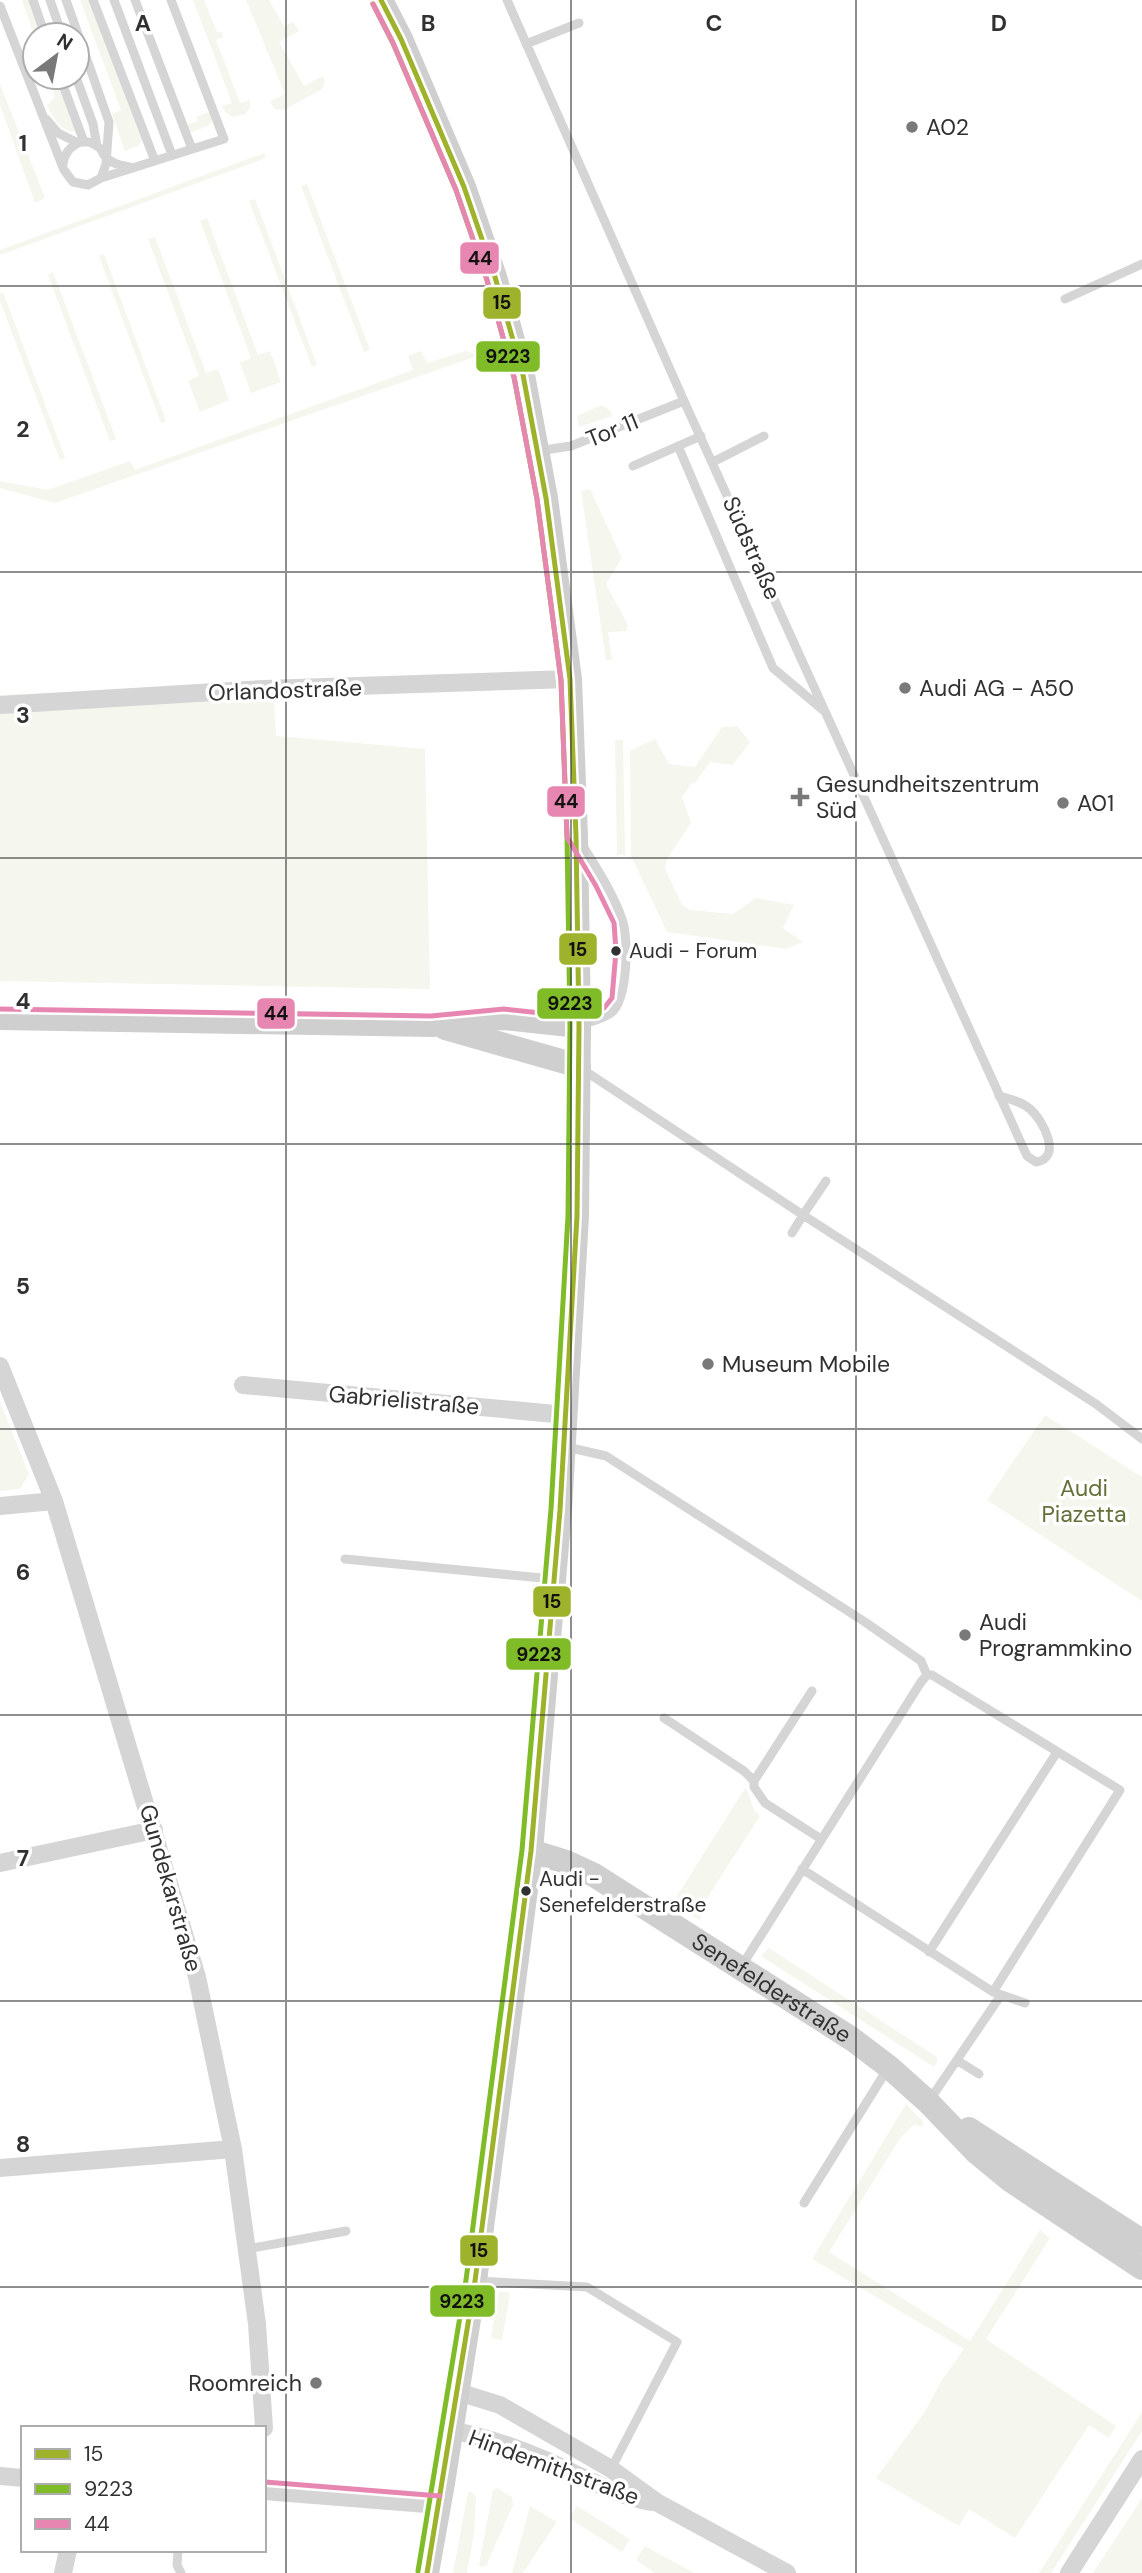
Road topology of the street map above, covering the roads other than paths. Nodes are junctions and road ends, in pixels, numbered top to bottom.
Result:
1 (33, 0) edge
2 (50, 0) edge
3 (66, 0) edge
4 (93, 0) edge
5 (114, 0) edge
6 (135, 0) edge
7 (171, 0) edge
8 (381, 0) edge
9 (507, 0) edge
10 (0, 6) edge
11 (40, 21) edge
12 (57, 21) edge
13 (579, 23) dead end
14 (526, 44) junction
15 (65, 91) edge
16 (81, 91) edge
17 (40, 113) junction
18 (81, 142) junction
19 (97, 146) junction
20 (192, 149) junction
21 (172, 155) junction
22 (105, 157) junction
23 (155, 161) junction
24 (63, 164) junction
25 (134, 167) junction
26 (101, 178) junction
27 (1142, 264) edge
28 (1065, 299) dead end
29 (684, 401) junction
30 (701, 436) junction
31 (764, 436) dead end
32 (678, 446) junction
33 (538, 452) junction
34 (713, 462) junction
35 (633, 466) dead end
36 (570, 679) junction
37 (0, 705) edge
38 (826, 712) junction
39 (576, 836) junction
40 (0, 1018) edge
41 (432, 1025) junction
42 (579, 1026) junction
43 (579, 1066) junction
44 (999, 1096) junction
45 (826, 1181) dead end
46 (803, 1215) junction
47 (792, 1233) dead end
48 (0, 1366) edge
49 (243, 1385) dead end
50 (566, 1415) junction
51 (1142, 1439) edge
52 (564, 1446) junction
53 (54, 1501) junction
54 (0, 1506) edge
55 (345, 1559) dead end
56 (554, 1579) junction
57 (927, 1675) junction
58 (812, 1691) dead end
59 (664, 1718) dead end
60 (1058, 1752) junction
61 (754, 1781) junction
62 (154, 1830) junction
63 (821, 1839) junction
64 (531, 1851) junction
65 (0, 1862) edge
66 (802, 1869) junction
67 (929, 1952) junction
68 (741, 1968) junction
69 (997, 1994) junction
70 (1025, 2003) dead end
71 (958, 2061) junction
72 (889, 2067) junction
73 (979, 2074) dead end
74 (928, 2102) junction
75 (233, 2149) junction
76 (0, 2168) edge
77 (804, 2203) dead end
78 (346, 2231) dead end
79 (1142, 2241) edge
80 (247, 2249) junction
81 (1142, 2268) edge
82 (475, 2281) junction
83 (457, 2392) junction
84 (264, 2426) edge
85 (451, 2430) junction
86 (1142, 2459) edge
87 (611, 2469) junction
88 (0, 2476) edge
89 (21, 2478) edge
90 (266, 2491) edge
91 (658, 2504) junction
92 (439, 2505) junction
93 (68, 2552) edge
94 (178, 2552) edge
95 (63, 2573) edge
96 (181, 2573) edge
97 (427, 2573) edge
98 (788, 2573) edge
99 (1069, 2573) edge

1 - 11 lane
2 - 12 lane
3 - 22 lane
4 - 23 lane
5 - 21 lane
6 - 20 lane
7 - 20 lane
8 - 33 main road
9 - 14 lane, Südstraße
10 - 17 lane
13 - 14 lane
14 - 29 lane, Südstraße
15 - 18 lane
16 - 19 lane
17 - 18 lane
17 - 24 lane
18 - 19 lane
18 - 24 lane
19 - 22 lane
20 - 21 lane
21 - 23 lane
22 - 25 lane
22 - 26 lane
23 - 25 lane
24 - 26 lane
25 - 26 lane
27 - 28 lane
29 - 30 lane, Südstraße
29 - 33 lane, Tor 11
30 - 32 lane
30 - 34 lane, Südstraße
31 - 34 lane
32 - 35 lane
32 - 38 lane
33 - 36 main road
34 - 38 lane, Südstraße
36 - 37 street, Orlandostraße
36 - 39 main road
38 - 44 lane, Südstraße
39 - 42 main road
39 - 42 lane
40 - 41 main road
41 - 42 main road
41 - 43 main road
42 - 43 main road
43 - 46 lane
43 - 50 main road
44 - 44 lane, Südstraße
45 - 46 lane
46 - 47 lane
46 - 51 lane
48 - 53 street, Gundekarstraße
49 - 50 street, Gabrielistraße
50 - 52 main road
52 - 56 main road
52 - 57 lane
53 - 54 street
53 - 62 street, Gundekarstraße
55 - 56 lane
56 - 64 main road
57 - 60 lane
57 - 63 lane
58 - 61 lane
59 - 61 lane
60 - 67 lane
60 - 69 lane
61 - 63 lane
62 - 65 street
62 - 75 street, Gundekarstraße
63 - 66 lane
64 - 68 main road, Senefelderstraße
64 - 82 main road
66 - 67 lane
66 - 68 lane
67 - 69 lane
68 - 72 main road, Senefelderstraße
69 - 70 lane
69 - 71 lane
71 - 73 lane
71 - 74 lane
72 - 74 main road, Senefelderstraße
72 - 77 lane
74 - 79 main road, Senefelderstraße
74 - 81 main road, Senefelderstraße
75 - 76 street
75 - 80 street, Gundekarstraße
78 - 80 lane
80 - 84 street, Gundekarstraße
82 - 83 main road
82 - 87 lane
83 - 85 main road
83 - 87 street, Hindemithstraße
85 - 91 street, Hindemithstraße
85 - 92 main road
86 - 99 street
87 - 91 street, Hindemithstraße
88 - 89 street
90 - 92 street
91 - 98 street, Hindemithstraße
92 - 97 main road
93 - 95 street
94 - 96 lane

